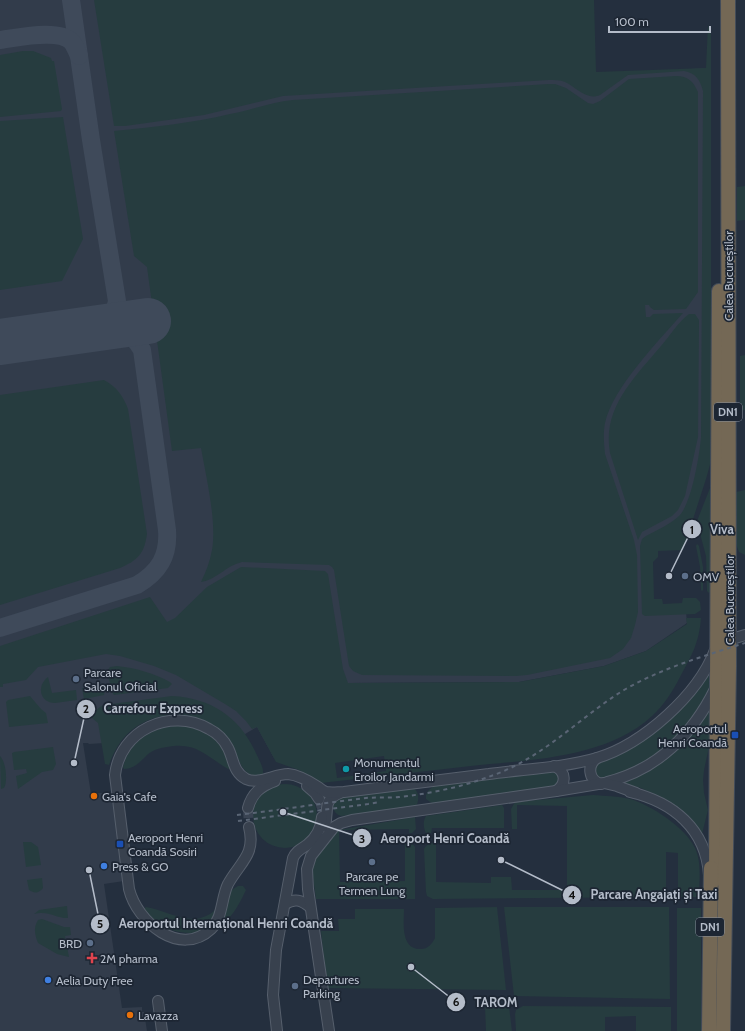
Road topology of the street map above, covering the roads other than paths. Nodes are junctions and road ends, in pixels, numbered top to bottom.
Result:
1 (719, 0) edge
2 (728, 0) edge
3 (745, 635) edge
4 (723, 642) junction
5 (717, 685) junction
6 (597, 758) junction
7 (554, 766) junction
8 (603, 783) junction
9 (590, 786) junction
10 (344, 792) junction
11 (556, 792) junction
12 (636, 793) junction
13 (319, 799) tunnel mouth
14 (248, 808) tunnel mouth
15 (322, 817) tunnel mouth
16 (722, 824) junction
17 (249, 826) tunnel mouth
18 (292, 869) junction
19 (711, 903) junction
20 (285, 904) junction
21 (310, 907) junction
22 (720, 942) junction
23 (158, 1001) dead end
24 (162, 1031) edge
25 (278, 1031) edge
26 (329, 1031) edge
27 (709, 1031) edge
28 (715, 1031) edge
29 (724, 1031) edge
30 (733, 1031) edge

1 - 4 highway, Calea Bucureștilor / DN1
2 - 4 highway, Calea Bucureștilor / DN1
3 - 4 street
4 - 5 highway, Calea Bucureștilor / DN1
4 - 6 street
4 - 16 highway, Calea Bucureștilor / DN1
5 - 8 street
5 - 16 highway, Calea Bucureștilor / DN1
6 - 7 street
6 - 8 street
7 - 10 street
7 - 11 street
8 - 9 street
8 - 12 street
9 - 11 street
9 - 12 street
10 - 17 street
10 - 18 street
11 - 21 street
12 - 19 street
13 - 14 street
15 - 18 street
16 - 19 highway, DN1
16 - 22 highway, Calea Bucureștilor / DN1
16 - 30 highway, DN1
18 - 20 street
19 - 27 highway, DN1
20 - 21 street
20 - 25 street
21 - 26 street
22 - 28 highway, Calea Bucureștilor / DN1
22 - 29 highway, Calea Bucureștilor / DN1
23 - 24 street

